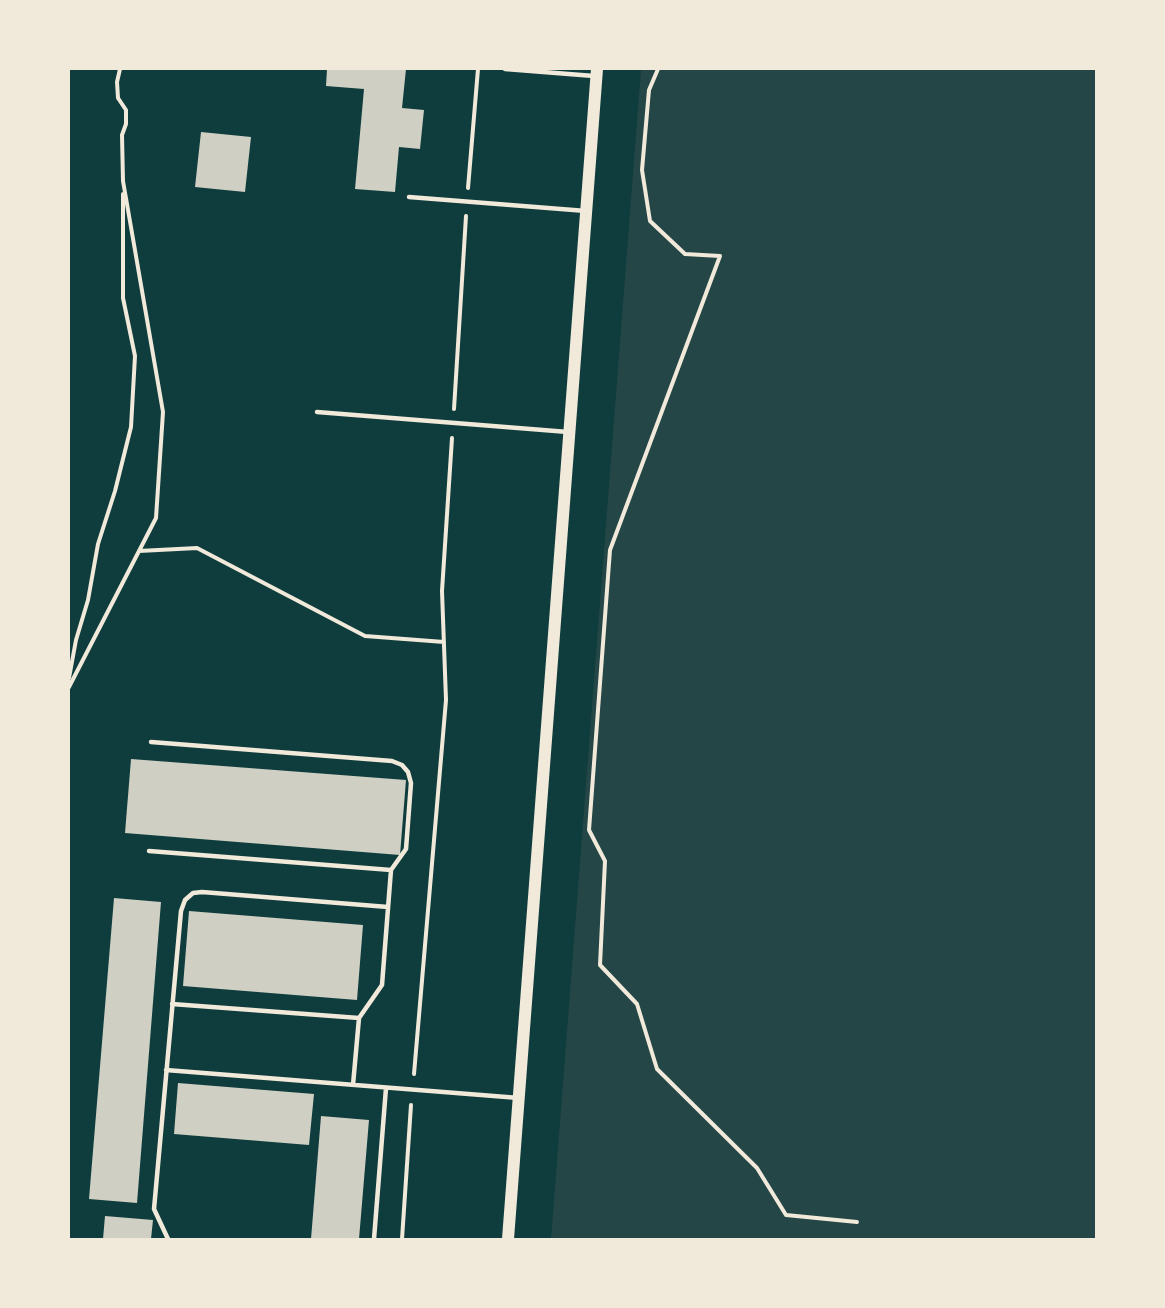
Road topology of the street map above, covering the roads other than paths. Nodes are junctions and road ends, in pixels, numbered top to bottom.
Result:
1 (505, 69) edge
2 (597, 73) edge
3 (410, 197) dead end
4 (586, 211) junction
5 (317, 412) dead end
6 (569, 432) junction
7 (151, 742) dead end
8 (149, 851) dead end
9 (391, 870) junction
10 (388, 907) junction
11 (172, 1004) junction
12 (359, 1018) junction
13 (166, 1070) junction
14 (353, 1085) junction
15 (386, 1088) junction
16 (519, 1098) junction
17 (168, 1239) edge
18 (374, 1239) edge
19 (508, 1239) edge

1 - 2 lane
2 - 4 main road
3 - 4 lane
4 - 6 main road
5 - 6 lane
6 - 16 main road
7 - 9 lane
8 - 9 lane
9 - 10 lane
10 - 11 lane
10 - 12 lane
11 - 12 lane
11 - 13 lane
12 - 14 lane
13 - 14 lane
13 - 17 lane
14 - 15 lane
15 - 16 lane
15 - 18 lane
16 - 19 main road

